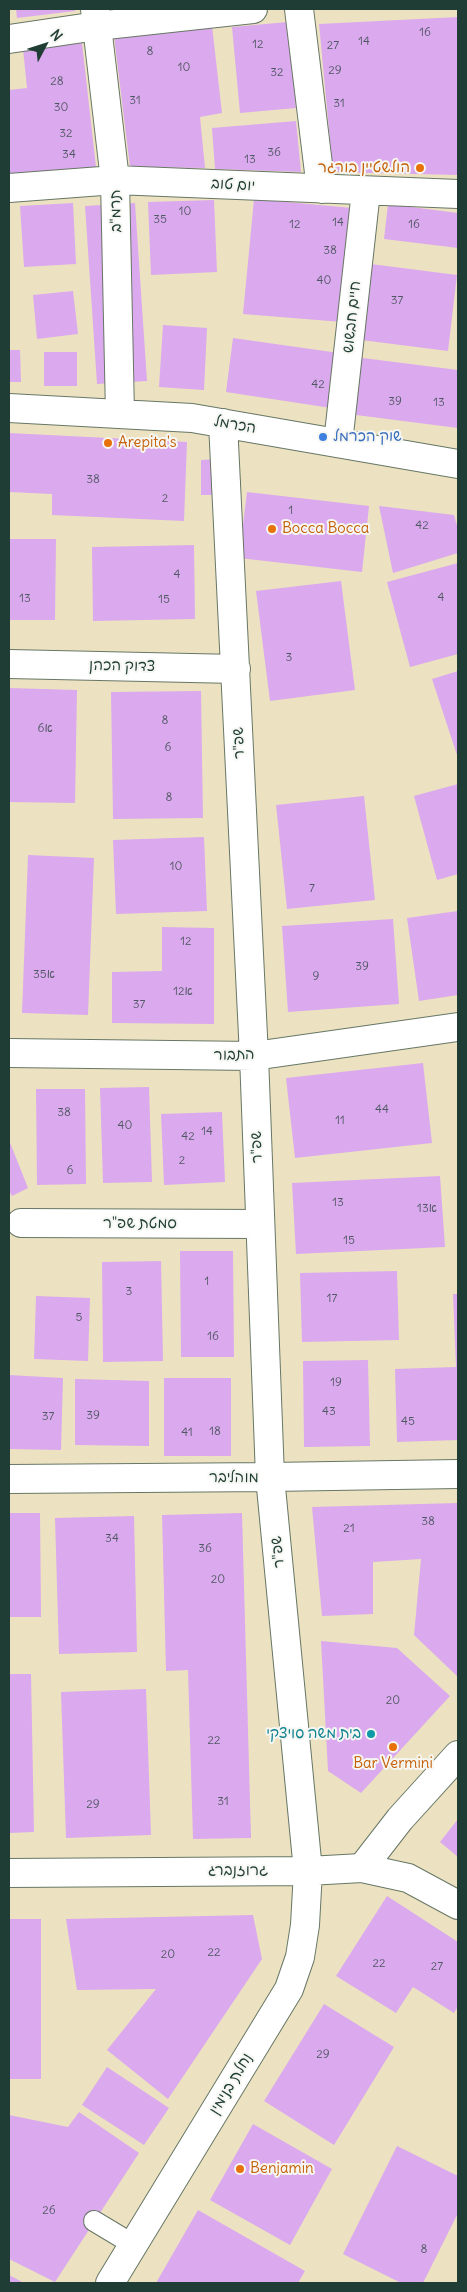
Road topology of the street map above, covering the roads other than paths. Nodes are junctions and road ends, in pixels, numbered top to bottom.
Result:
1 (253, 9) edge
2 (299, 9) edge
3 (96, 17) edge
4 (9, 39) edge
5 (115, 180) junction
6 (9, 188) edge
7 (321, 189) junction
8 (366, 190) junction
9 (458, 194) edge
10 (9, 408) edge
11 (120, 414) junction
12 (223, 423) junction
13 (338, 443) junction
14 (458, 464) edge
15 (9, 664) edge
16 (236, 669) junction
17 (458, 1027) edge
18 (9, 1053) edge
19 (254, 1056) junction
20 (21, 1223) dead end
21 (259, 1224) junction
22 (458, 1474) edge
23 (270, 1477) junction
24 (9, 1479) edge
25 (458, 1755) edge
26 (362, 1868) junction
27 (308, 1870) junction
28 (9, 1873) edge
29 (458, 1905) edge
30 (94, 2221) dead end
31 (134, 2245) junction
32 (110, 2283) edge

1 - 3 street
2 - 7 street
3 - 4 street
3 - 5 street, תרמ"ב
5 - 6 street, יום טוב
5 - 7 street, יום טוב
5 - 11 street, תרמ"ב
7 - 8 street, יום טוב
8 - 9 street, יום טוב
8 - 13 street, חיים חבשוש
10 - 11 street, הכרמל
11 - 12 street, הכרמל
12 - 13 street, הכרמל
12 - 16 street, שפ"ר
13 - 14 street, הכרמל
15 - 16 street, צדוק הכהן
16 - 19 street, שפ"ר
17 - 19 street, התבור
18 - 19 street, התבור
19 - 21 street, שפ"ר
20 - 21 street, סמטת שפ"ר
21 - 23 street, שפ"ר
22 - 23 street, מוהליבר
23 - 24 street, מוהליבר
23 - 27 street, שפ"ר
25 - 26 street
26 - 27 street, גרוזנברג
26 - 29 street, גרוזנברג
27 - 28 street, גרוזנברג
27 - 31 street, נחלת בנימין
30 - 31 lane
31 - 32 street, נחלת בנימין

